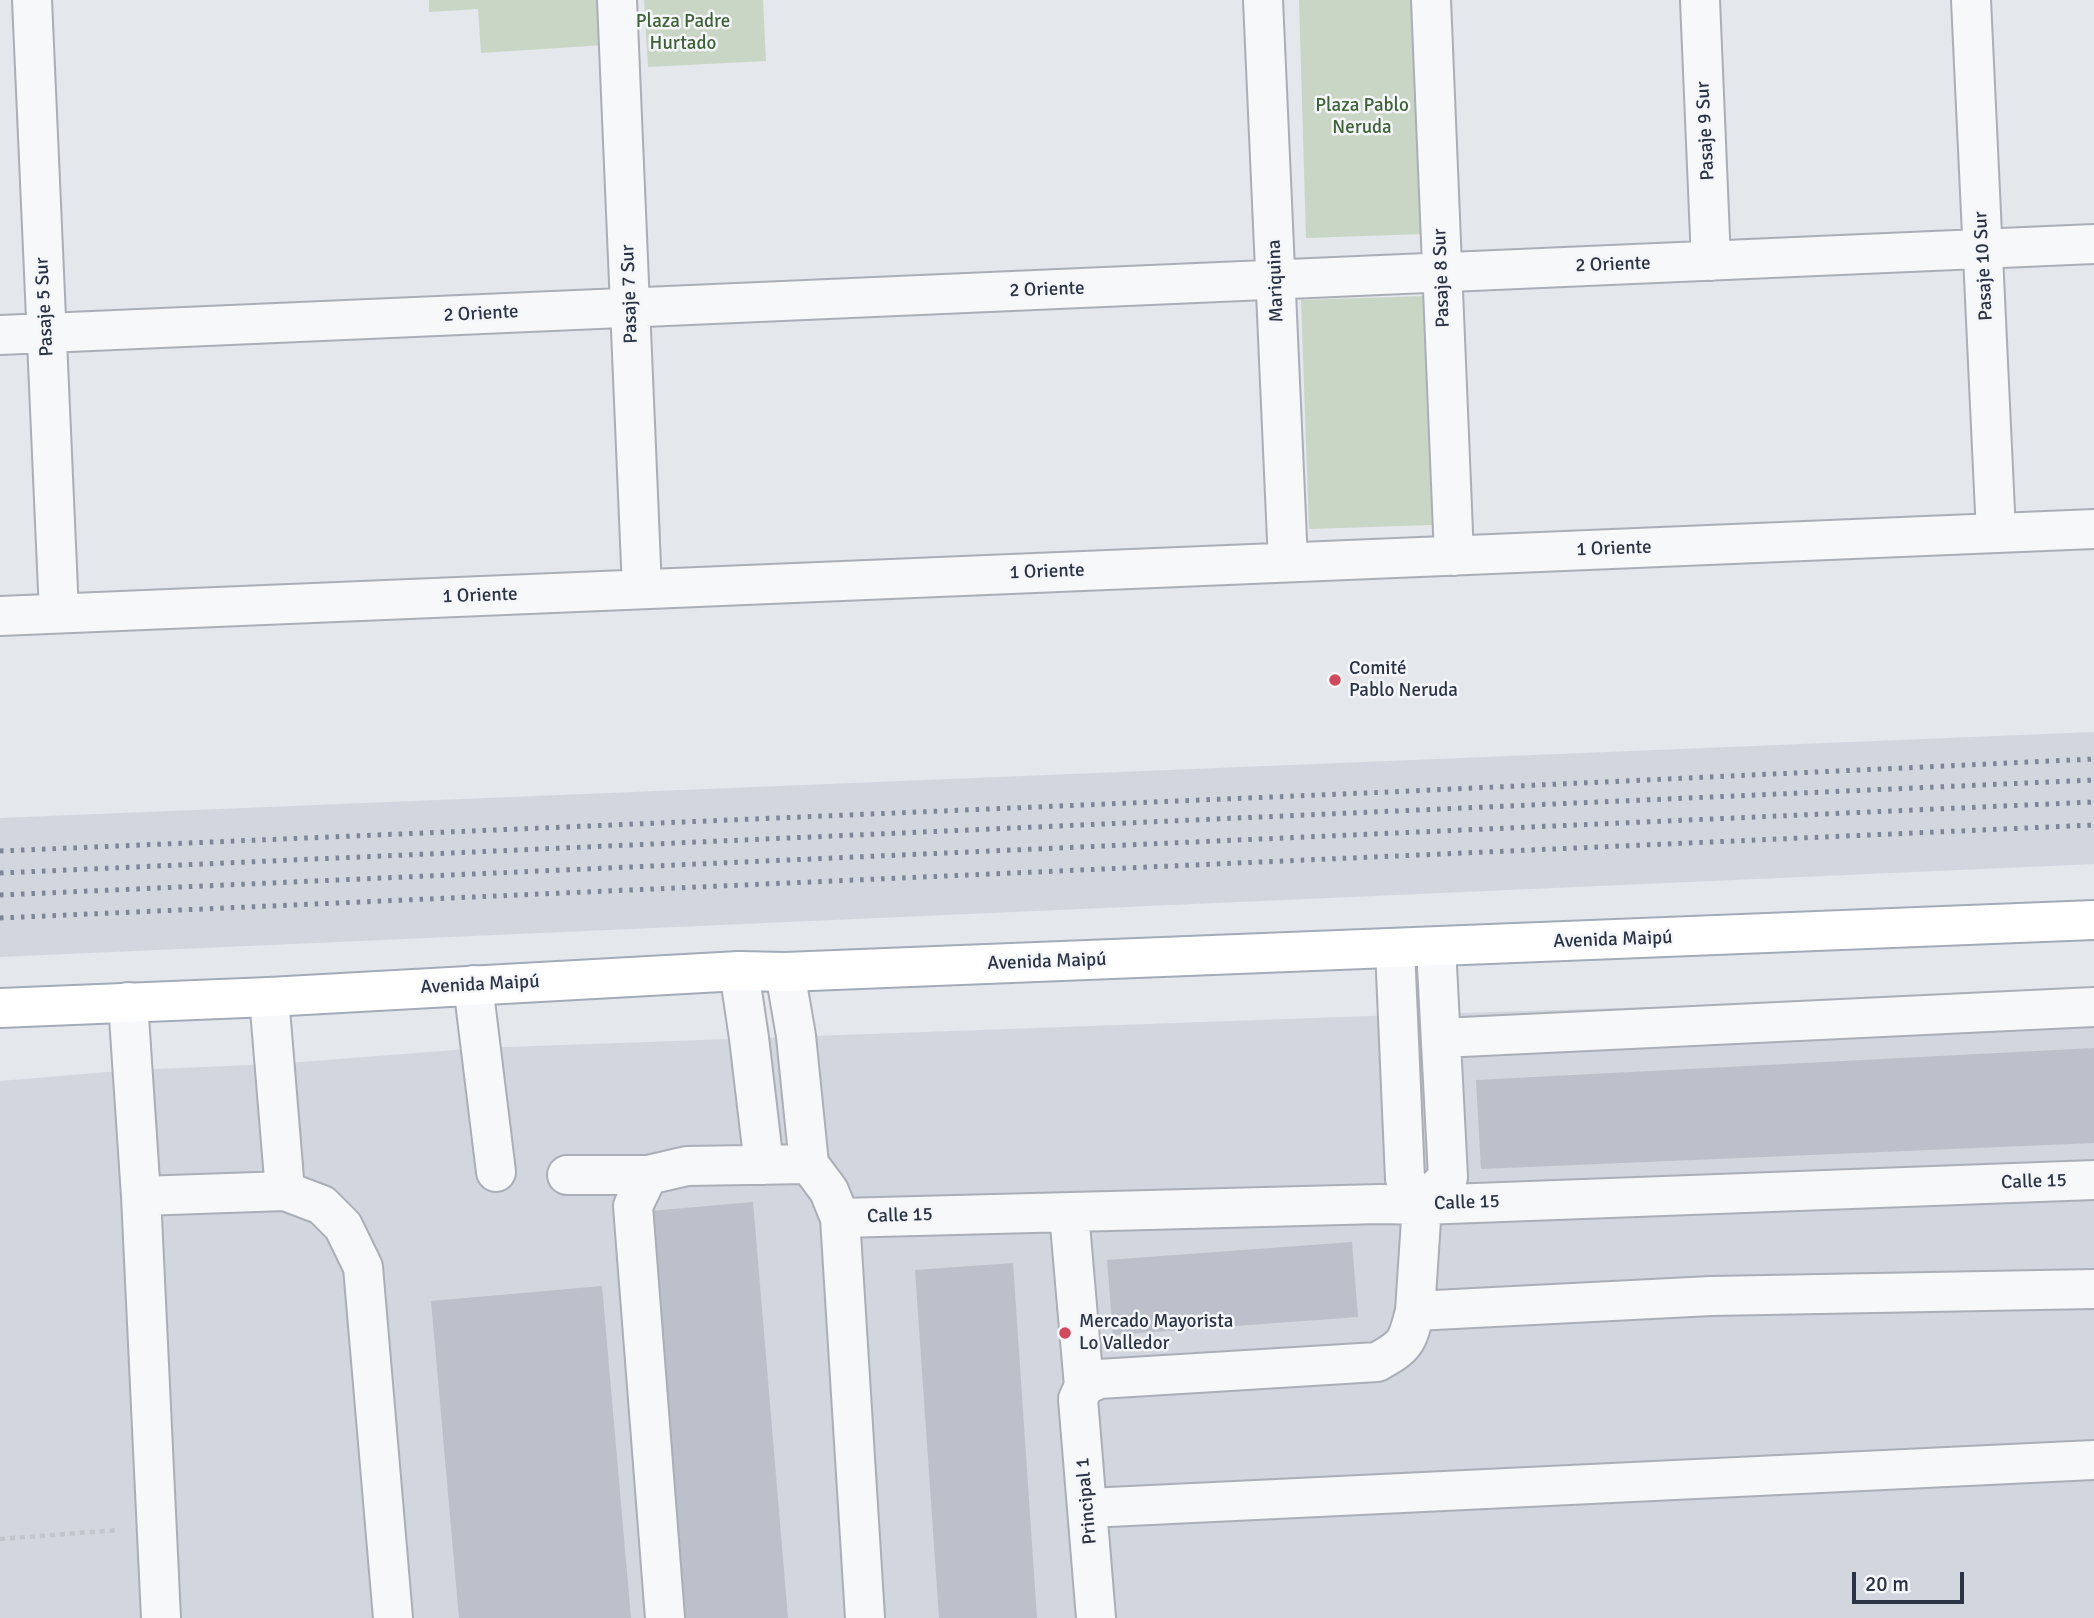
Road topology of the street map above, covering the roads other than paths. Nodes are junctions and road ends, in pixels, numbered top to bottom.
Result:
1 (32, 0) edge
2 (617, 0) edge
3 (1263, 0) edge
4 (1431, 0) edge
5 (1700, 0) edge
6 (1971, 0) edge
7 (2094, 244) edge
8 (1983, 249) junction
9 (1712, 261) junction
10 (1442, 273) junction
11 (1276, 280) junction
12 (630, 308) junction
13 (47, 333) junction
14 (0, 335) edge
15 (2094, 529) edge
16 (1996, 533) junction
17 (1454, 555) junction
18 (1288, 562) junction
19 (642, 589) junction
20 (59, 613) junction
21 (0, 616) edge
22 (2094, 920) edge
23 (1437, 947) junction
24 (1395, 949) junction
25 (739, 971) junction
26 (785, 972) junction
27 (473, 985) junction
28 (268, 997) junction
29 (128, 1002) junction
30 (2094, 1007) edge
31 (0, 1008) edge
32 (1441, 1038) junction
33 (809, 1164) junction
34 (764, 1165) junction
35 (496, 1172) dead end
36 (567, 1175) dead end
37 (648, 1175) junction
38 (2094, 1180) edge
39 (285, 1191) junction
40 (141, 1196) junction
41 (1422, 1205) junction
42 (1069, 1213) junction
43 (840, 1218) junction
44 (2094, 1289) edge
45 (1415, 1311) junction
46 (1084, 1387) junction
47 (2094, 1460) edge
48 (1088, 1508) junction
49 (161, 1618) edge
50 (393, 1618) edge
51 (665, 1618) edge
52 (865, 1618) edge
53 (1096, 1618) edge

1 - 13 street, Pasaje 5 Sur
2 - 12 street, Pasaje 7 Sur
3 - 11 street, Mariquina
4 - 10 street, Pasaje 8 Sur
5 - 9 street, Pasaje 9 Sur
6 - 8 street, Pasaje 10 Sur
7 - 8 street, 2 Oriente
8 - 9 street, 2 Oriente
8 - 16 street, Pasaje 10 Sur
9 - 10 street, 2 Oriente
10 - 11 street, 2 Oriente
10 - 17 street, Pasaje 8 Sur
11 - 12 street, 2 Oriente
11 - 18 street, Mariquina
12 - 13 street, 2 Oriente
12 - 19 street, Pasaje 7 Sur
13 - 14 street, 2 Oriente
13 - 20 street, Pasaje 5 Sur
15 - 16 street, 1 Oriente
16 - 17 street, 1 Oriente
17 - 18 street, 1 Oriente
18 - 19 street, 1 Oriente
19 - 20 street, 1 Oriente
20 - 21 street, 1 Oriente
22 - 23 main road, Avenida Maipú
23 - 24 main road, Avenida Maipú
23 - 32 street
24 - 26 main road, Avenida Maipú
24 - 41 street
25 - 26 main road, Avenida Maipú
25 - 27 main road, Avenida Maipú
25 - 34 street
26 - 33 street
27 - 28 main road, Avenida Maipú
27 - 35 street
28 - 29 main road, Avenida Maipú
28 - 39 street
29 - 31 main road, Avenida Maipú
29 - 40 street
30 - 32 street
32 - 41 street
33 - 34 street
33 - 43 street
34 - 37 street
36 - 37 street
37 - 51 street
38 - 41 street, Calle 15
39 - 40 street
39 - 50 street
40 - 49 street
41 - 42 street, Calle 15
41 - 45 street
42 - 43 street, Calle 15
42 - 46 street, Principal 1
43 - 52 street
44 - 45 street
45 - 46 street
46 - 48 street, Principal 1
47 - 48 street
48 - 53 street, Principal 1

